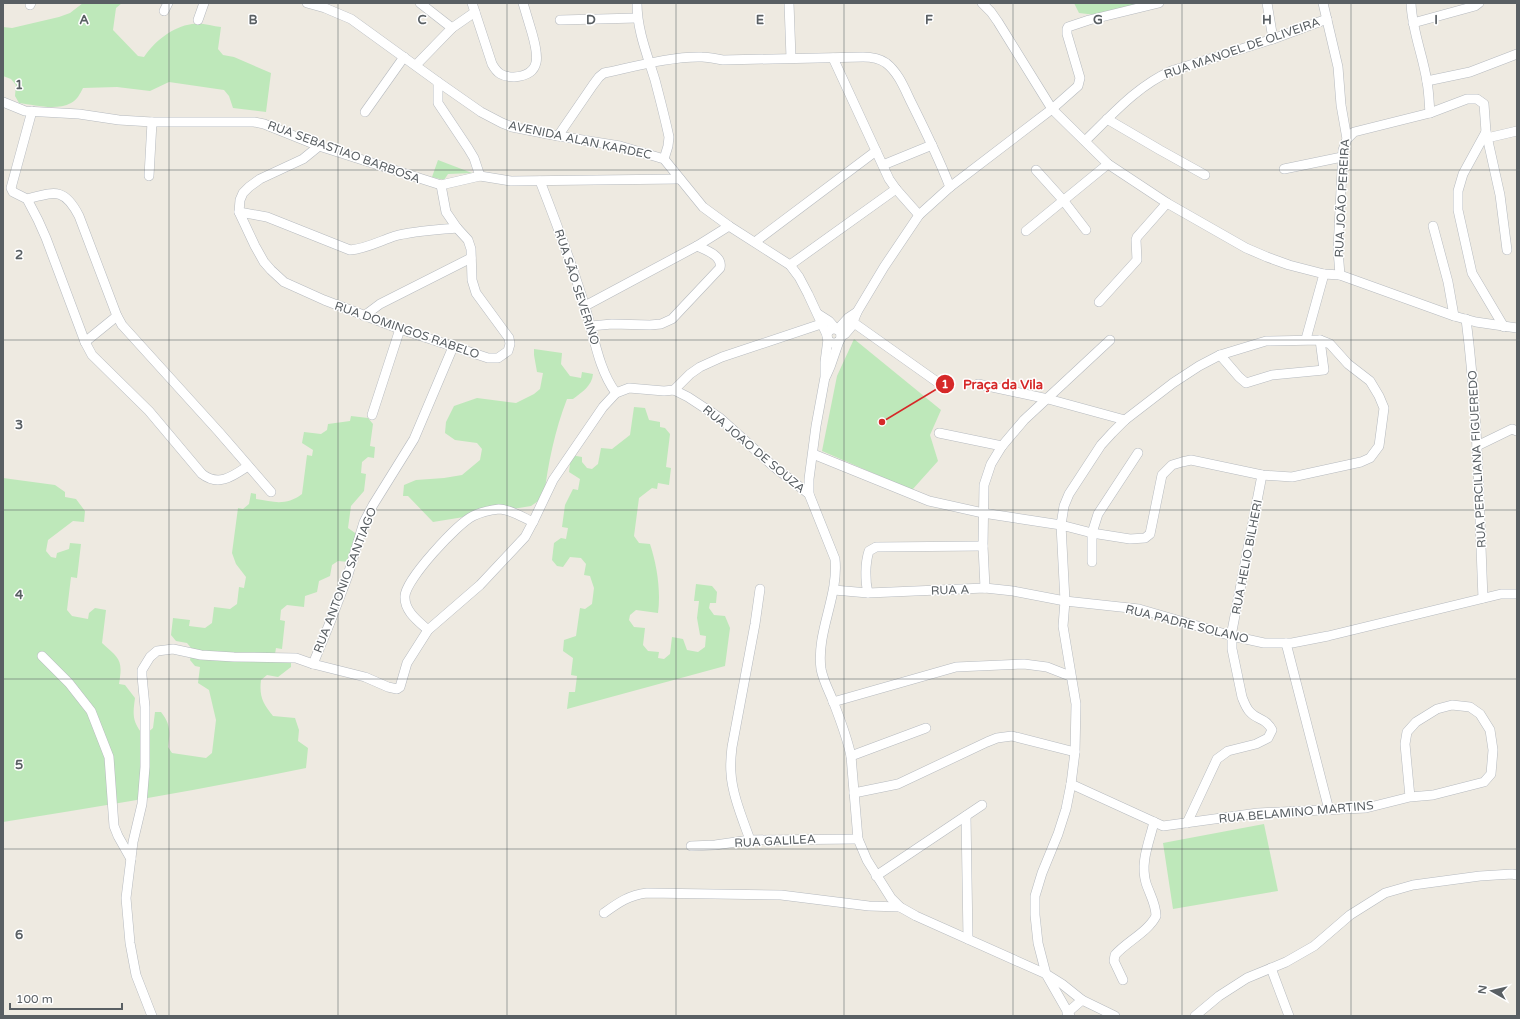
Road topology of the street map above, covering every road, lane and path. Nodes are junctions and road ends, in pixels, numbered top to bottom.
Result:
1 (204, 3) edge
2 (307, 3) edge
3 (420, 3) edge
4 (523, 3) edge
5 (637, 3) edge
6 (789, 3) edge
7 (1159, 3) edge
8 (1267, 3) edge
9 (1323, 3) edge
10 (1411, 3) edge
11 (1479, 3) edge
12 (985, 4) edge
13 (474, 7) edge
14 (637, 18) junction
15 (1327, 19) junction
16 (198, 20) dead end
17 (560, 20) dead end
18 (1413, 23) junction
19 (452, 28) junction
20 (1273, 39) junction
21 (1517, 54) edge
22 (404, 57) junction
23 (791, 58) junction
24 (833, 58) junction
25 (649, 64) junction
26 (416, 65) junction
27 (1427, 81) junction
28 (438, 82) junction
29 (3, 102) edge
30 (1052, 109) junction
31 (32, 111) junction
32 (365, 112) dead end
33 (1430, 113) junction
34 (1107, 119) junction
35 (152, 122) junction
36 (1517, 131) edge
37 (1486, 135) junction
38 (558, 136) junction
39 (1347, 139) junction
40 (1085, 141) junction
41 (932, 145) junction
42 (319, 146) junction
43 (876, 151) junction
44 (1342, 157) junction
45 (664, 159) junction
46 (1108, 164) junction
47 (883, 165) junction
48 (1284, 169) dead end
49 (1036, 170) dead end
50 (1205, 175) dead end
51 (150, 176) dead end
52 (480, 176) junction
53 (680, 179) junction
54 (540, 180) junction
55 (441, 186) junction
56 (950, 187) junction
57 (896, 189) junction
58 (27, 199) junction
59 (1063, 200) junction
60 (1167, 203) junction
61 (239, 209) junction
62 (919, 215) junction
63 (729, 226) junction
64 (1433, 226) dead end
65 (457, 228) junction
66 (1086, 230) dead end
67 (1026, 231) dead end
68 (755, 242) junction
69 (697, 246) junction
70 (1507, 250) dead end
71 (471, 258) junction
72 (790, 265) junction
73 (1324, 274) junction
74 (1340, 275) junction
75 (1099, 302) dead end
76 (585, 306) junction
77 (857, 312) junction
78 (818, 314) junction
79 (117, 316) junction
80 (364, 316) junction
81 (1454, 316) junction
82 (1466, 319) junction
83 (854, 323) junction
84 (821, 324) junction
85 (591, 326) junction
86 (1504, 327) junction
87 (1517, 328) edge
88 (400, 329) junction
89 (838, 334) junction
90 (828, 337) junction
91 (1306, 339) junction
92 (1110, 340) dead end
93 (1320, 340) junction
94 (85, 342) junction
95 (453, 348) junction
96 (1220, 355) junction
97 (825, 377) junction
98 (940, 384) dead end
99 (978, 384) dead end
100 (674, 390) junction
101 (616, 393) junction
102 (1048, 400) junction
103 (372, 415) dead end
104 (1125, 420) junction
105 (1517, 431) edge
106 (939, 432) dead end
107 (1002, 446) junction
108 (1476, 446) junction
109 (1138, 453) dead end
110 (813, 454) junction
111 (248, 466) junction
112 (1262, 475) junction
113 (271, 492) dead end
114 (809, 494) junction
115 (983, 513) junction
116 (533, 522) junction
117 (1061, 525) junction
118 (1092, 533) junction
119 (983, 546) junction
120 (1092, 562) dead end
121 (985, 588) junction
122 (760, 590) dead end
123 (834, 590) junction
124 (868, 593) junction
125 (1517, 594) edge
126 (1483, 598) junction
127 (1065, 601) junction
128 (428, 630) junction
129 (1232, 636) junction
130 (1286, 643) junction
131 (42, 656) dead end
132 (313, 664) junction
133 (1070, 676) junction
134 (833, 702) junction
135 (926, 728) dead end
136 (1075, 752) junction
137 (851, 756) junction
138 (1071, 784) junction
139 (854, 793) junction
140 (1410, 797) junction
141 (982, 805) dead end
142 (1329, 810) junction
143 (966, 816) junction
144 (1154, 822) junction
145 (1187, 823) junction
146 (858, 839) junction
147 (750, 840) junction
148 (691, 846) dead end
149 (131, 860) junction
150 (1517, 875) edge
151 (876, 876) junction
152 (900, 907) junction
153 (604, 913) dead end
154 (968, 939) junction
155 (1271, 968) junction
156 (1046, 974) junction
157 (1123, 980) dead end
158 (1082, 1000) junction
159 (1068, 1014) edge
160 (152, 1016) edge
161 (1115, 1016) edge
162 (1196, 1016) edge
163 (1289, 1016) edge

1 - 16 street
2 - 22 street, AVENIDA ALAN KARDEC
3 - 19 street
4 - 13 street
5 - 14 street
6 - 23 street
7 - 30 street
8 - 20 street
9 - 15 street, RUA JOÃO PEREIRA
10 - 18 street
11 - 18 street
12 - 30 street
13 - 19 street
14 - 17 street
14 - 25 street
15 - 20 street, RUA MANOEL DE OLIVEIRA
15 - 39 street, RUA JOÃO PEREIRA
18 - 27 street
19 - 26 street
20 - 34 street, RUA MANOEL DE OLIVEIRA
21 - 27 street
22 - 26 street, AVENIDA ALAN KARDEC
22 - 32 street
23 - 24 street
23 - 25 street
24 - 41 street
24 - 43 street
25 - 38 street
25 - 45 street
26 - 28 street, AVENIDA ALAN KARDEC
27 - 33 street
28 - 38 street, AVENIDA ALAN KARDEC
28 - 52 street
29 - 31 street, RUA SEBASTIAO BARBOSA
30 - 40 street
30 - 56 street
31 - 35 street, RUA SEBASTIAO BARBOSA
31 - 58 street
33 - 37 street
33 - 39 street
34 - 40 street, RUA MANOEL DE OLIVEIRA
34 - 50 street
35 - 42 street, RUA SEBASTIAO BARBOSA
35 - 51 street
36 - 37 street
37 - 70 street
37 - 86 street
38 - 45 street, AVENIDA ALAN KARDEC
39 - 44 street, RUA JOÃO PEREIRA
40 - 46 street
41 - 47 street
41 - 56 street
42 - 55 street, RUA SEBASTIAO BARBOSA
42 - 61 street
43 - 47 street
43 - 68 street
44 - 48 street
44 - 74 street, RUA JOÃO PEREIRA
45 - 53 street, AVENIDA ALAN KARDEC
46 - 59 street
46 - 60 street
47 - 57 street
49 - 59 street
52 - 54 street
52 - 55 street
53 - 54 street
53 - 63 street, AVENIDA ALAN KARDEC
54 - 76 street, RUA SÃO SEVERINO
55 - 65 street, RUA DOMINGOS RABELO
56 - 62 street
57 - 62 street
57 - 72 street
58 - 79 street
58 - 94 street
59 - 66 street
59 - 67 street
60 - 73 street
60 - 75 street
61 - 65 street
61 - 80 street, RUA DOMINGOS RABELO
62 - 77 street
63 - 68 street, AVENIDA ALAN KARDEC
63 - 69 street
64 - 81 street
65 - 71 street, RUA DOMINGOS RABELO
68 - 72 street, AVENIDA ALAN KARDEC
69 - 76 street
69 - 85 street
71 - 80 street
71 - 95 street, RUA DOMINGOS RABELO
72 - 78 street, AVENIDA ALAN KARDEC
73 - 74 street
73 - 91 street
74 - 81 street
76 - 85 street, RUA SÃO SEVERINO
77 - 83 street
77 - 89 street
78 - 84 street, AVENIDA ALAN KARDEC
78 - 89 street
79 - 94 street
79 - 111 street
80 - 88 street, RUA DOMINGOS RABELO
81 - 82 street
82 - 86 street
82 - 108 street, RUA PERCILIANA FIGUEREDO
83 - 89 street
83 - 98 street
84 - 90 street, AVENIDA ALAN KARDEC
84 - 100 street
85 - 101 street, RUA SÃO SEVERINO
86 - 87 street
88 - 95 street, RUA DOMINGOS RABELO
88 - 103 street
89 - 90 street
89 - 97 street
90 - 97 street
91 - 93 street
91 - 96 street
92 - 102 street
93 - 96 street
93 - 112 street
94 - 111 street
95 - 132 street, RUA ANTONIO SANTIAGO
96 - 104 street
97 - 110 street
99 - 102 street
100 - 101 street, RUA JOAO DE SOUZA
100 - 114 street, RUA JOAO DE SOUZA
101 - 116 street
102 - 104 street
102 - 107 street
104 - 117 street
105 - 108 street
106 - 107 street
107 - 115 street
108 - 126 street, RUA PERCILIANA FIGUEREDO
109 - 118 street
110 - 114 street
110 - 115 street
111 - 113 street
112 - 118 street
112 - 129 street, RUA HELIO BILHERI
114 - 123 street
115 - 117 street
115 - 119 street
116 - 128 street
116 - 128 street
117 - 118 street
117 - 127 street
118 - 120 street
119 - 121 street
119 - 124 street
121 - 124 street, RUA A
121 - 127 street, RUA A
122 - 147 street
123 - 124 street, RUA A
123 - 134 street
125 - 126 street, RUA PADRE SOLANO
126 - 130 street, RUA PADRE SOLANO
127 - 129 street, RUA PADRE SOLANO
127 - 133 street
128 - 132 street
129 - 130 street, RUA PADRE SOLANO
129 - 145 street, RUA HELIO BILHERI
130 - 142 street
131 - 149 street
132 - 149 street
133 - 134 street
133 - 136 street
134 - 137 street
135 - 137 street
136 - 138 street
136 - 139 street
137 - 139 street
138 - 144 street, RUA BELAMINO MARTINS
138 - 156 street
139 - 146 street
140 - 140 street
140 - 142 street, RUA BELAMINO MARTINS
141 - 143 street
142 - 145 street, RUA BELAMINO MARTINS
143 - 151 street
143 - 154 street
144 - 145 street, RUA BELAMINO MARTINS
144 - 157 street
146 - 147 street, RUA GALILEA
146 - 151 street
147 - 148 street, RUA GALILEA
149 - 160 street
150 - 155 street
151 - 152 street
152 - 153 street
152 - 154 street
154 - 156 street
155 - 162 street
155 - 163 street
156 - 158 street
156 - 159 street
158 - 159 street
158 - 161 street

